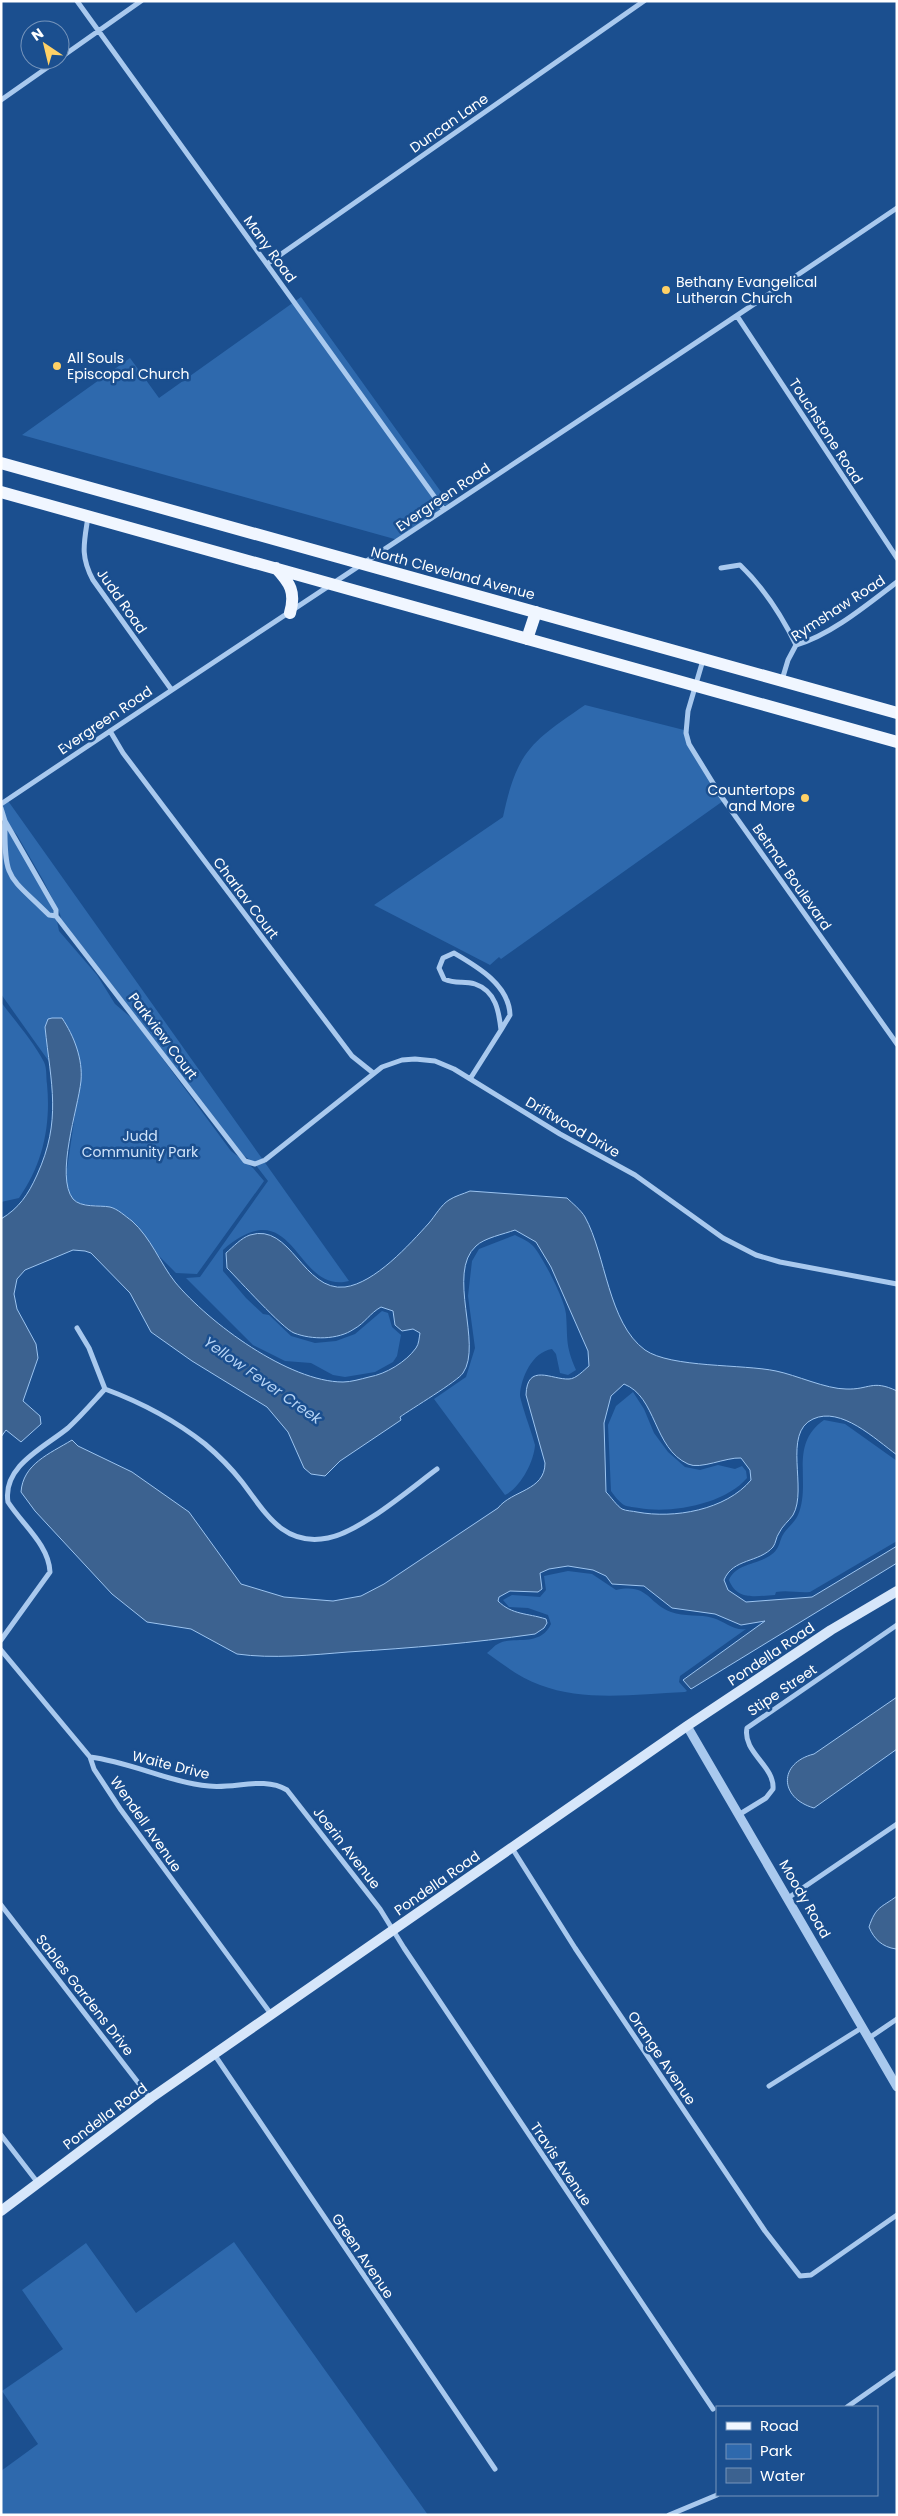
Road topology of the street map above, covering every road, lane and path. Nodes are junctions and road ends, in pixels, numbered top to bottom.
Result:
1 (77, 1) edge
2 (141, 1) edge
3 (644, 1) edge
4 (99, 31) junction
5 (70, 51) edge
6 (43, 70) edge
7 (1, 100) edge
8 (897, 208) edge
9 (267, 264) junction
10 (736, 316) junction
11 (1, 463) edge
12 (1, 492) edge
13 (444, 510) junction
14 (89, 516) junction
15 (897, 558) edge
16 (364, 564) junction
17 (276, 568) junction
18 (721, 568) dead end
19 (897, 582) edge
20 (333, 585) junction
21 (536, 612) junction
22 (290, 613) junction
23 (527, 639) junction
24 (796, 645) junction
25 (703, 658) junction
26 (782, 681) junction
27 (695, 685) junction
28 (171, 689) junction
29 (897, 713) edge
30 (110, 731) junction
31 (897, 742) edge
32 (1, 804) edge
33 (1, 808) edge
34 (5, 821) junction
35 (56, 916) junction
36 (485, 974) junction
37 (478, 986) junction
38 (501, 1030) junction
39 (897, 1044) edge
40 (372, 1072) junction
41 (470, 1079) junction
42 (255, 1164) joint
43 (897, 1284) edge
44 (77, 1328) dead end
45 (106, 1388) junction
46 (437, 1469) dead end
47 (897, 1591) edge
48 (897, 1625) edge
49 (1, 1640) edge
50 (1, 1650) edge
51 (687, 1726) junction
52 (90, 1757) junction
53 (278, 1784) joint
54 (740, 1814) junction
55 (897, 1824) edge
56 (512, 1848) junction
57 (788, 1898) junction
58 (1, 1905) edge
59 (393, 1930) junction
60 (272, 2015) junction
61 (897, 2020) edge
62 (863, 2027) junction
63 (869, 2038) junction
64 (214, 2054) junction
65 (769, 2086) dead end
66 (897, 2087) edge
67 (151, 2098) junction
68 (1, 2135) edge
69 (38, 2183) junction
70 (1, 2211) edge
71 (897, 2216) edge
72 (897, 2372) edge
73 (848, 2406) edge
74 (713, 2410) dead end
75 (495, 2469) dead end
76 (716, 2495) edge
77 (670, 2515) edge

1 - 4 street, Many Road
2 - 4 street
3 - 9 street, Duncan Lane
4 - 5 street
4 - 9 street, Many Road
6 - 7 street
8 - 10 street, Evergreen Road
9 - 13 street, Many Road
10 - 13 street, Evergreen Road
10 - 15 street, Touchstone Road
11 - 16 main road, North Cleveland Avenue
12 - 14 main road
13 - 16 street, Evergreen Road
14 - 17 main road
14 - 28 street, Judd Road
16 - 20 street, Evergreen Road
16 - 21 main road, North Cleveland Avenue
17 - 20 main road
17 - 22 main road
18 - 24 street
19 - 24 street, Rymshaw Road
20 - 22 street, Evergreen Road
20 - 23 main road
21 - 23 main road
21 - 25 main road, North Cleveland Avenue
22 - 28 street, Evergreen Road
23 - 27 main road
24 - 26 street, Rymshaw Road
25 - 26 main road, North Cleveland Avenue
25 - 27 street, Betmar Boulevard
26 - 29 main road, North Cleveland Avenue
27 - 31 main road
27 - 39 street, Betmar Boulevard
28 - 30 street, Evergreen Road
30 - 32 street, Evergreen Road
30 - 40 street, Charlav Court
33 - 34 street, Parkview Court
34 - 35 street, Parkview Court
34 - 35 street, Parkview Court
35 - 42 street, Parkview Court
36 - 37 street
36 - 37 street
36 - 38 street
37 - 38 street
38 - 41 street
40 - 41 street, Driftwood Drive
40 - 42 street, Driftwood Drive
41 - 43 street, Driftwood Drive
44 - 45 street
45 - 46 street
45 - 49 street
47 - 51 main road, Pondella Road
48 - 54 street, Stipe Street
50 - 52 street, Wendell Avenue
51 - 54 street, Moody Road
51 - 56 main road, Pondella Road
52 - 53 street, Waite Drive
52 - 60 street, Wendell Avenue
53 - 59 street, Joerin Avenue
54 - 57 street, Moody Road
55 - 57 street
56 - 59 main road, Pondella Road
56 - 71 street, Orange Avenue
57 - 62 street, Moody Road
58 - 67 street, Sables Gardens Drive
59 - 60 main road, Pondella Road
59 - 74 street, Travis Avenue
60 - 64 main road, Pondella Road
61 - 63 street
62 - 63 street, Moody Road
62 - 65 street
63 - 66 street, Moody Road
64 - 67 main road, Pondella Road
64 - 75 street, Green Avenue
67 - 69 main road, Pondella Road
68 - 69 street
69 - 70 main road, Pondella Road
72 - 73 street
76 - 77 street

